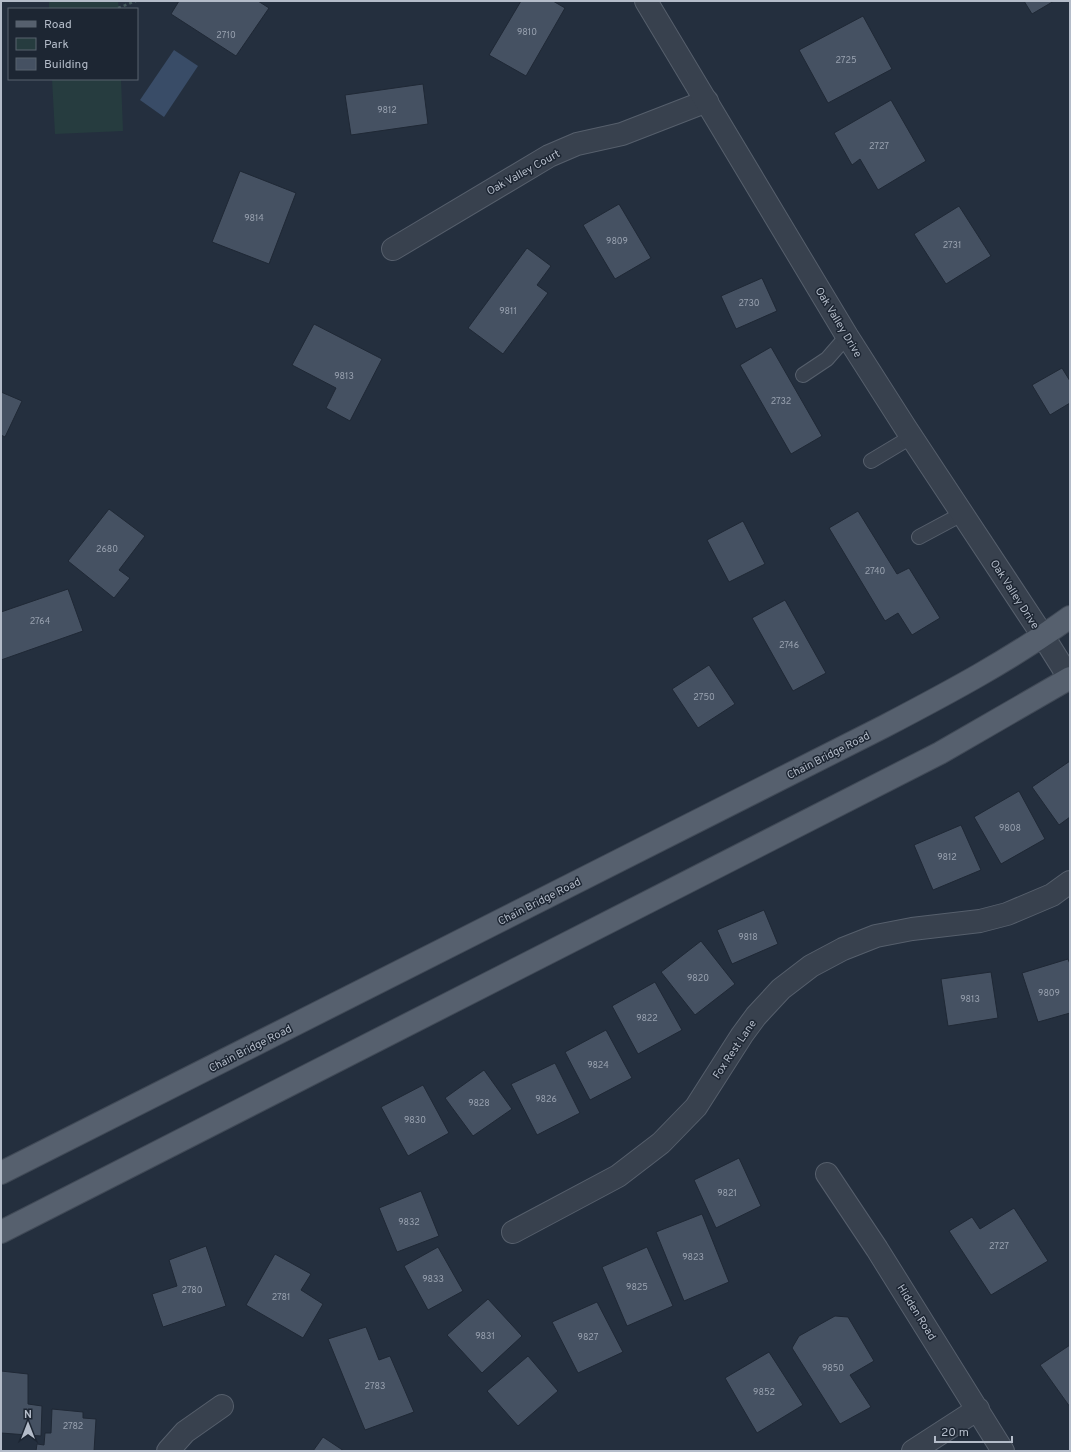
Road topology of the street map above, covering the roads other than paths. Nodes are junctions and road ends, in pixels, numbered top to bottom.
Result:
1 (646, 1) edge
2 (707, 101) junction
3 (393, 249) dead end
4 (847, 336) junction
5 (803, 375) dead end
6 (911, 437) junction
7 (871, 461) dead end
8 (962, 514) junction
9 (919, 537) dead end
10 (1070, 617) edge
11 (1043, 636) junction
12 (1070, 679) edge
13 (1070, 882) edge
14 (1, 1173) edge
15 (827, 1174) dead end
16 (1, 1232) edge
17 (513, 1232) dead end
18 (222, 1406) dead end
19 (978, 1409) junction
20 (168, 1451) edge
21 (913, 1451) edge
22 (1003, 1451) edge

1 - 2 street, Oak Valley Drive
2 - 3 street, Oak Valley Court
2 - 4 street, Oak Valley Drive
4 - 5 lane
4 - 6 street, Oak Valley Drive
6 - 7 lane
6 - 8 street, Oak Valley Drive
8 - 9 lane
8 - 11 street, Oak Valley Drive
10 - 11 main road, Chain Bridge Road
11 - 12 street, Oak Valley Drive
11 - 14 main road, Chain Bridge Road
12 - 16 main road
13 - 17 street, Fox Rest Lane
15 - 19 street, Hidden Road
18 - 20 street
19 - 21 street
19 - 22 street, Hidden Road

